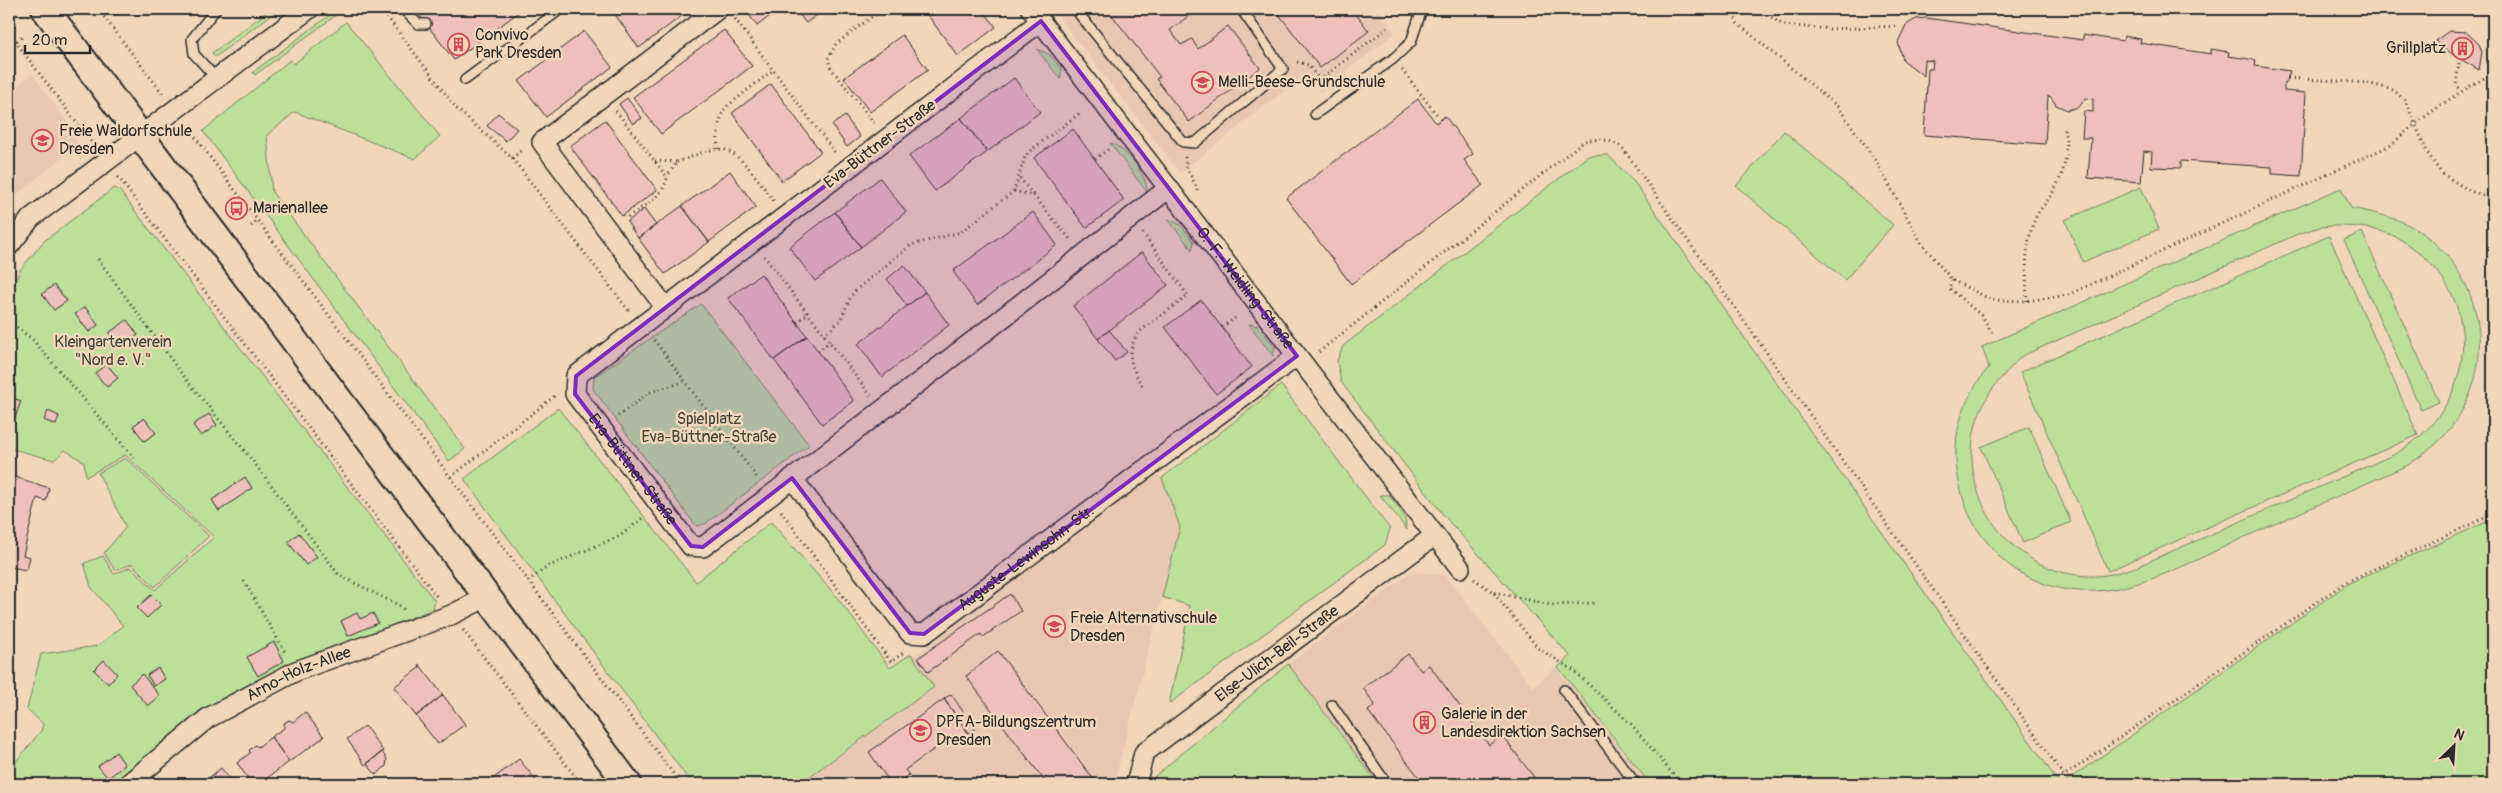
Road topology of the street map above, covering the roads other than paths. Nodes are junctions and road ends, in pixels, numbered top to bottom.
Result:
1 (45, 9) edge
2 (216, 9) edge
3 (309, 9) edge
4 (404, 9) edge
5 (561, 9) edge
6 (1075, 9) edge
7 (1240, 9) edge
8 (1422, 9) edge
9 (725, 13) edge
10 (1036, 15) edge
11 (426, 24) dead end
12 (216, 78) junction
13 (465, 80) dead end
14 (1315, 114) dead end
15 (140, 136) junction
16 (1169, 188) junction
17 (9, 246) edge
18 (665, 307) junction
19 (1300, 360) junction
20 (792, 478) junction
21 (1434, 536) junction
22 (1460, 568) road end
23 (487, 597) junction
24 (1564, 690) dead end
25 (1332, 705) dead end
26 (128, 784) edge
27 (628, 784) edge
28 (1136, 784) edge
29 (1388, 784) edge
30 (1636, 784) edge

1 - 15 main road
2 - 12 lane
3 - 12 street
4 - 11 lane
5 - 13 lane
6 - 7 lane
8 - 14 lane
9 - 18 street
10 - 16 street, O.-F.-Weidling-Straße
10 - 18 street, Eva-Büttner-Straße
12 - 15 street
15 - 17 street
15 - 23 main road
16 - 19 street, O.-F.-Weidling-Straße
16 - 20 street, Eva-Büttner-Straße
18 - 20 street, Eva-Büttner-Straße
19 - 20 street, Auguste-Lewinsohn-Str.
19 - 21 street, O.-F.-Weidling-Straße
21 - 22 street, O.-F.-Weidling-Straße
21 - 28 street, Else-Ulich-Beil-Straße
23 - 26 street, Arno-Holz-Allee
23 - 27 main road
24 - 30 lane
25 - 29 lane

